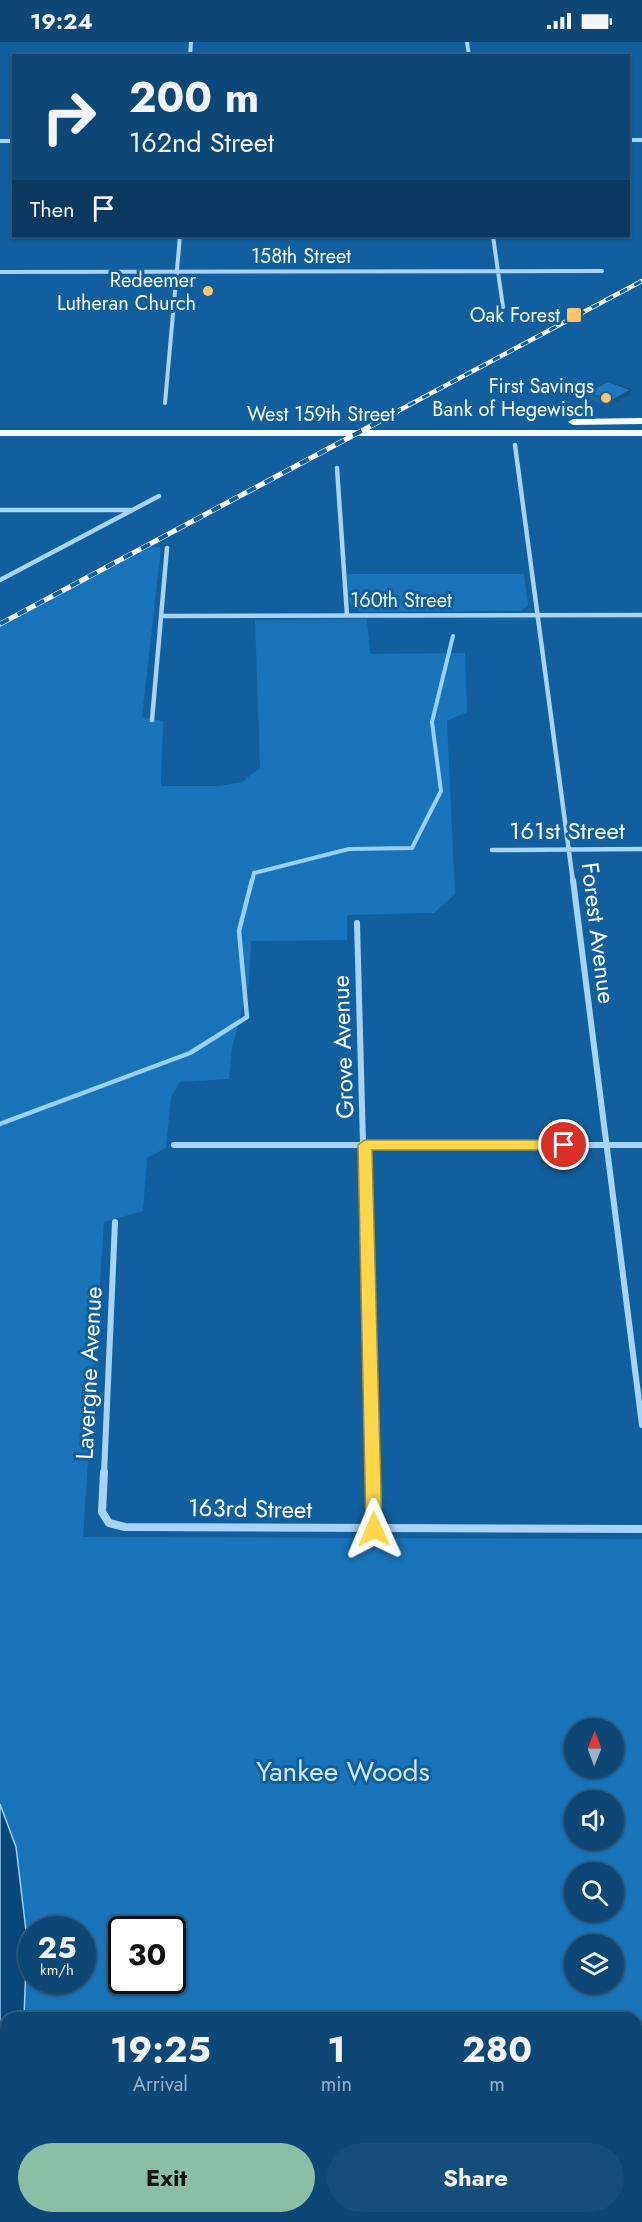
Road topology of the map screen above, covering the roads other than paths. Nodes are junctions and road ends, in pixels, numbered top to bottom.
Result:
1 (180, 237) edge
2 (493, 237) edge
3 (178, 271) junction
4 (498, 271) junction
5 (602, 271) dead end
6 (0, 272) edge
7 (503, 307) dead end
8 (165, 403) dead end
9 (642, 421) edge
10 (0, 424) edge
11 (0, 433) edge
12 (642, 433) edge
13 (515, 445) dead end
14 (337, 468) dead end
15 (159, 496) dead end
16 (0, 510) edge
17 (135, 510) junction
18 (167, 548) dead end
19 (0, 580) edge
20 (347, 615) junction
21 (539, 615) junction
22 (642, 615) edge
23 (161, 616) junction
24 (152, 720) dead end
25 (569, 849) junction
26 (642, 849) edge
27 (492, 850) dead end
28 (357, 923) dead end
29 (174, 1145) dead end
30 (365, 1145) junction
31 (608, 1145) junction
32 (642, 1145) edge
33 (116, 1222) dead end
34 (642, 1425) edge
35 (109, 1523) joint
36 (374, 1529) junction
37 (642, 1529) edge

1 - 3 street
2 - 4 street
3 - 4 street, 158th Street
3 - 6 street, 158th Street
3 - 8 street
4 - 5 street, 158th Street
4 - 7 street
9 - 10 main road, West 159th Street
11 - 12 main road, West 159th Street
13 - 21 street, Forest Avenue
14 - 20 street
15 - 17 street
16 - 17 street
17 - 19 street
18 - 23 street
20 - 21 street, 160th Street
20 - 23 street, 160th Street
21 - 22 street, 160th Street
21 - 25 street, Forest Avenue
23 - 24 street
25 - 26 street, 161st Street
25 - 27 street, 161st Street
25 - 31 street, Forest Avenue
28 - 30 street, Grove Avenue
29 - 30 street
30 - 31 street
30 - 36 street, Grove Avenue
31 - 32 street
31 - 34 street, Forest Avenue
33 - 35 street, Lavergne Avenue
35 - 36 street, 163rd Street
36 - 37 street, 163rd Street

